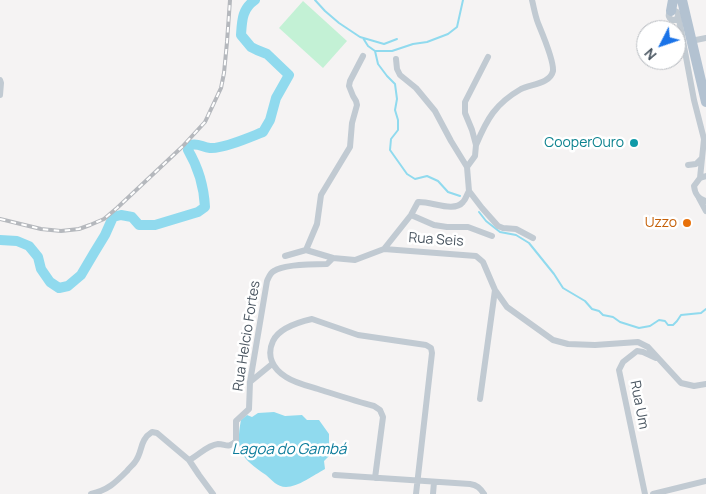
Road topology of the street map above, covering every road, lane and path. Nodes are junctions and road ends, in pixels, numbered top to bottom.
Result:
1 (532, 0) edge
2 (673, 0) edge
3 (682, 0) edge
4 (674, 16) joint
5 (706, 38) edge
6 (692, 41) junction
7 (363, 56) dead end
8 (488, 57) dead end
9 (396, 59) dead end
10 (0, 80) edge
11 (0, 95) edge
12 (706, 102) edge
13 (476, 145) junction
14 (704, 160) edge
15 (688, 165) dead end
16 (467, 167) junction
17 (703, 177) edge
18 (469, 191) junction
19 (699, 198) junction
20 (706, 201) edge
21 (706, 211) edge
22 (411, 215) junction
23 (492, 236) dead end
24 (532, 238) dead end
25 (384, 249) junction
26 (306, 250) junction
27 (285, 256) dead end
28 (333, 258) junction
29 (495, 290) junction
30 (660, 359) junction
31 (272, 364) junction
32 (250, 382) junction
33 (706, 384) edge
34 (480, 399) dead end
35 (189, 460) junction
36 (335, 475) dead end
37 (375, 478) junction
38 (417, 480) junction
39 (706, 481) edge
40 (434, 482) junction
41 (91, 494) edge
42 (213, 494) edge
43 (416, 494) edge
44 (433, 494) edge
45 (484, 494) edge
46 (645, 494) edge
47 (653, 494) edge

1 - 13 street
2 - 4 main road
3 - 6 main road
4 - 14 street
5 - 6 street
6 - 12 main road
7 - 26 street
8 - 13 street
9 - 16 street
10 - 11 street
13 - 16 street
14 - 15 street
14 - 17 street
16 - 18 street
17 - 19 street
18 - 22 street
18 - 24 street
19 - 20 street
19 - 21 street
22 - 23 street
22 - 25 street
25 - 28 street, Rua Helcio Fortes
25 - 29 street, Rua Seis
26 - 27 street
26 - 28 street
28 - 32 street, Rua Helcio Fortes
29 - 30 street
29 - 34 street
30 - 33 street
30 - 46 street, Rua Um
31 - 32 street
31 - 37 street
31 - 38 street
32 - 35 street, Rua Helcio Fortes
35 - 41 street
35 - 42 street
36 - 37 street
37 - 38 street
38 - 40 street
38 - 43 street
39 - 47 street
40 - 44 street
40 - 45 street

